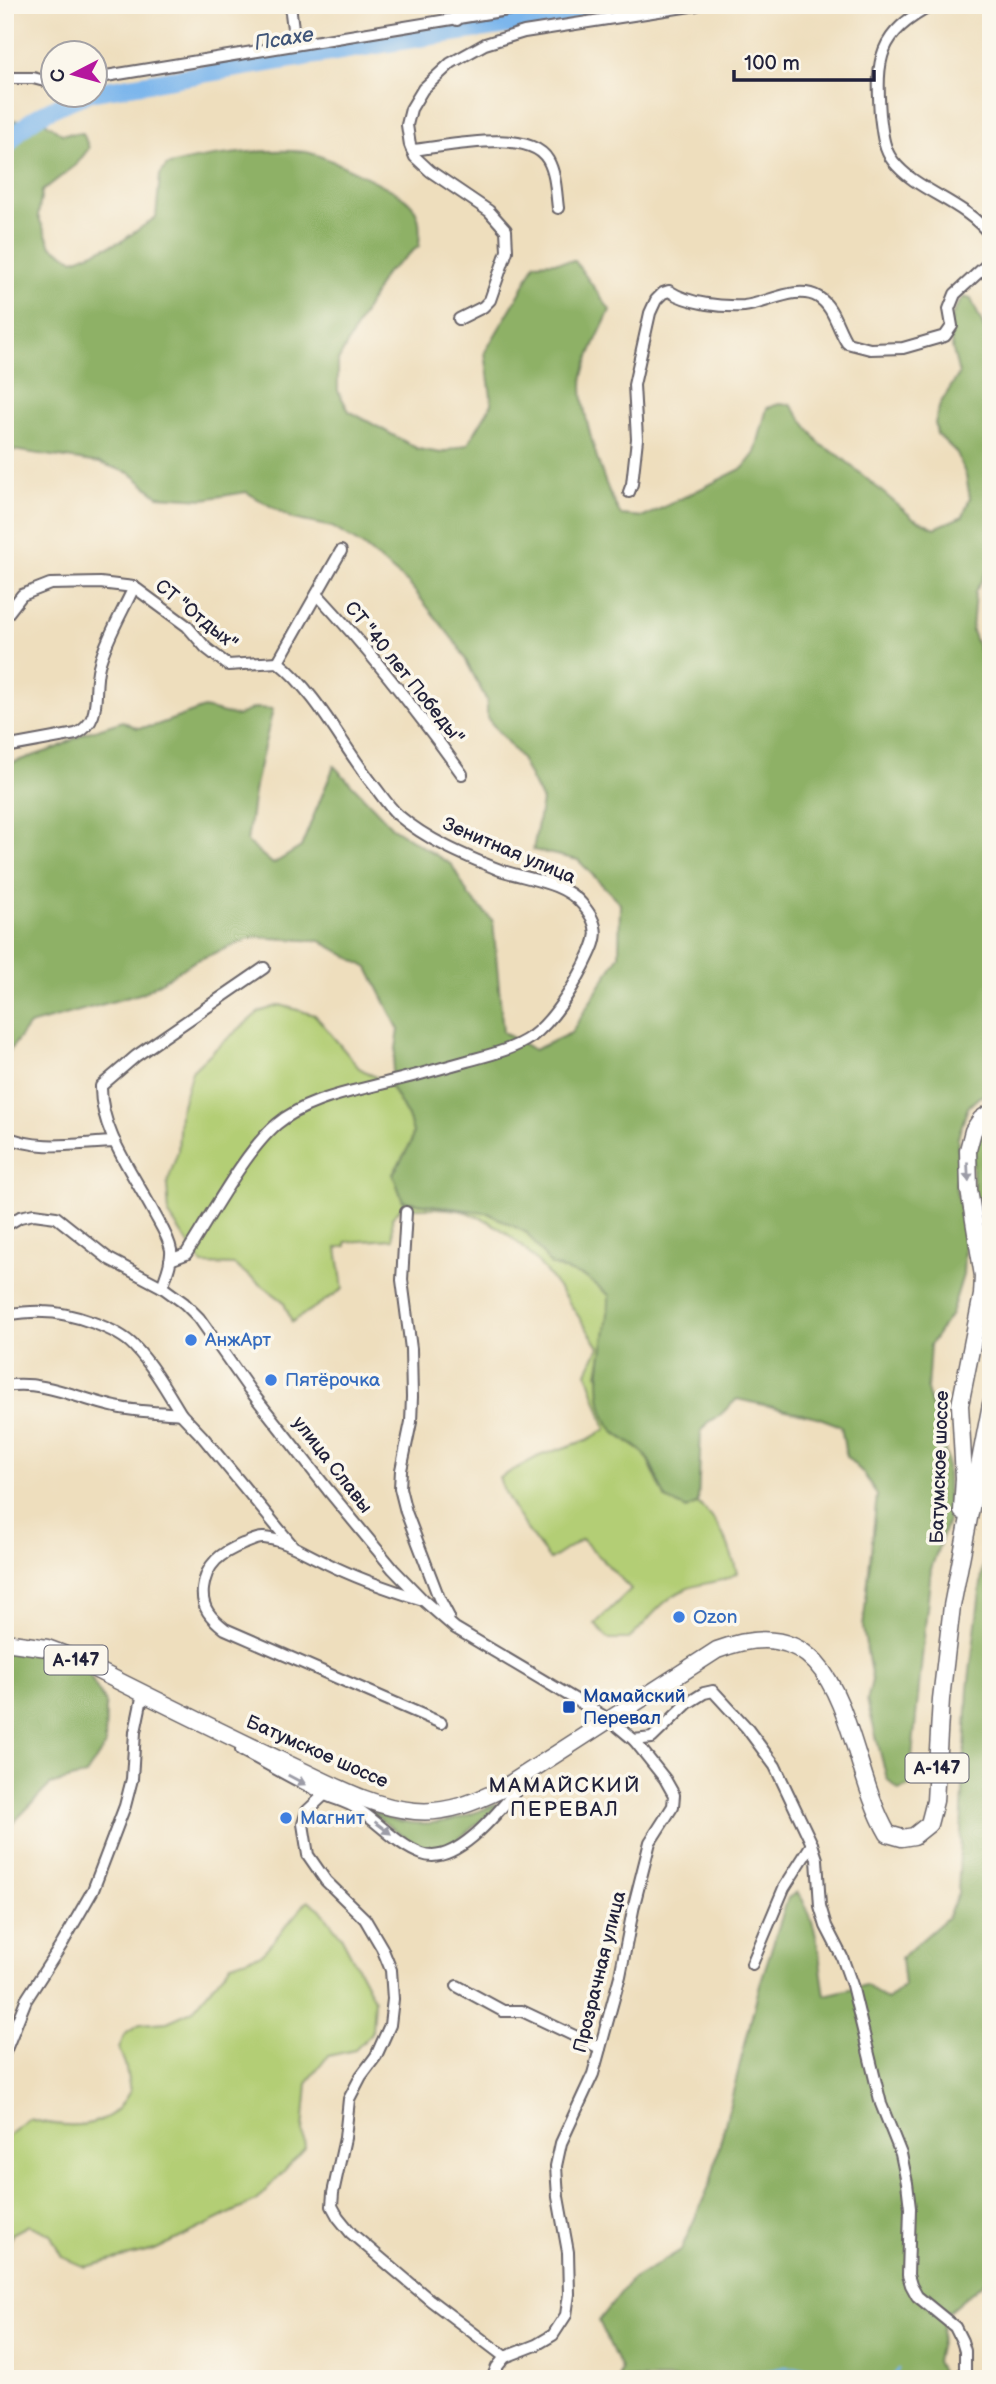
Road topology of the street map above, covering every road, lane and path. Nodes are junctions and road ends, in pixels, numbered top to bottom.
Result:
1 (290, 5) edge
2 (453, 5) edge
3 (538, 5) edge
4 (698, 5) edge
5 (933, 5) edge
6 (457, 19) junction
7 (295, 44) junction
8 (108, 76) edge
9 (5, 78) edge
10 (38, 79) edge
11 (412, 150) junction
12 (558, 208) dead end
13 (991, 236) edge
14 (991, 261) edge
15 (459, 319) dead end
16 (629, 492) dead end
17 (341, 551) dead end
18 (134, 587) junction
19 (317, 594) junction
20 (5, 617) edge
21 (278, 662) junction
22 (5, 747) edge
23 (462, 774) dead end
24 (264, 968) dead end
25 (991, 1112) edge
26 (5, 1136) edge
27 (115, 1142) junction
28 (406, 1212) dead end
29 (5, 1226) edge
30 (170, 1260) junction
31 (162, 1287) junction
32 (5, 1315) edge
33 (5, 1387) edge
34 (991, 1404) edge
35 (181, 1414) junction
36 (959, 1421) junction
37 (986, 1429) junction
38 (292, 1545) junction
39 (956, 1583) junction
40 (423, 1600) junction
41 (455, 1628) junction
42 (5, 1642) edge
43 (143, 1693) junction
44 (610, 1720) junction
45 (441, 1723) dead end
46 (234, 1738) junction
47 (634, 1740) junction
48 (534, 1769) junction
49 (324, 1795) junction
50 (813, 1844) junction
51 (752, 1964) dead end
52 (457, 1986) dead end
53 (600, 2048) junction
54 (5, 2052) edge
55 (505, 2357) junction
56 (492, 2379) edge
57 (965, 2379) edge

1 - 7 street
2 - 6 street
3 - 6 street
4 - 11 street
5 - 13 street
6 - 7 street
7 - 8 street
9 - 10 street
11 - 12 street
11 - 15 street
14 - 16 street
17 - 19 street
18 - 20 street
18 - 21 street, СТ "Отдых"
18 - 22 street
19 - 21 street
19 - 23 street, СТ "40 лет Победы"
21 - 30 street, Зенитная улица
24 - 27 street
25 -> 36 highway, Батумское шоссе / А-147
26 - 27 street
27 - 30 street
28 - 41 street
29 - 31 street, улица Славы
30 - 31 street
31 - 40 street, улица Славы
32 - 35 street
33 - 35 street
34 - 37 highway, Батумское шоссе / А-147
35 - 38 street
36 - 37 highway
36 - 39 highway, Батумское шоссе / А-147
37 - 39 highway, Батумское шоссе / А-147
38 - 40 street
38 - 45 street
39 - 44 highway, Батумское шоссе / А-147
40 - 41 street, улица Славы
41 - 44 street, улица Славы
42 - 43 highway, Батумское шоссе / А-147
43 - 46 highway, Батумское шоссе / А-147
43 - 54 street
44 - 47 street, Прозрачная улица
44 - 48 highway, Батумское шоссе / А-147
46 - 48 highway, Батумское шоссе / А-147
46 -> 49 street
47 - 50 street
47 - 53 street, Прозрачная улица
49 -> 48 street
49 - 55 street
50 - 51 street
50 - 57 street
52 - 53 street
53 - 55 street, Прозрачная улица
55 - 56 street

